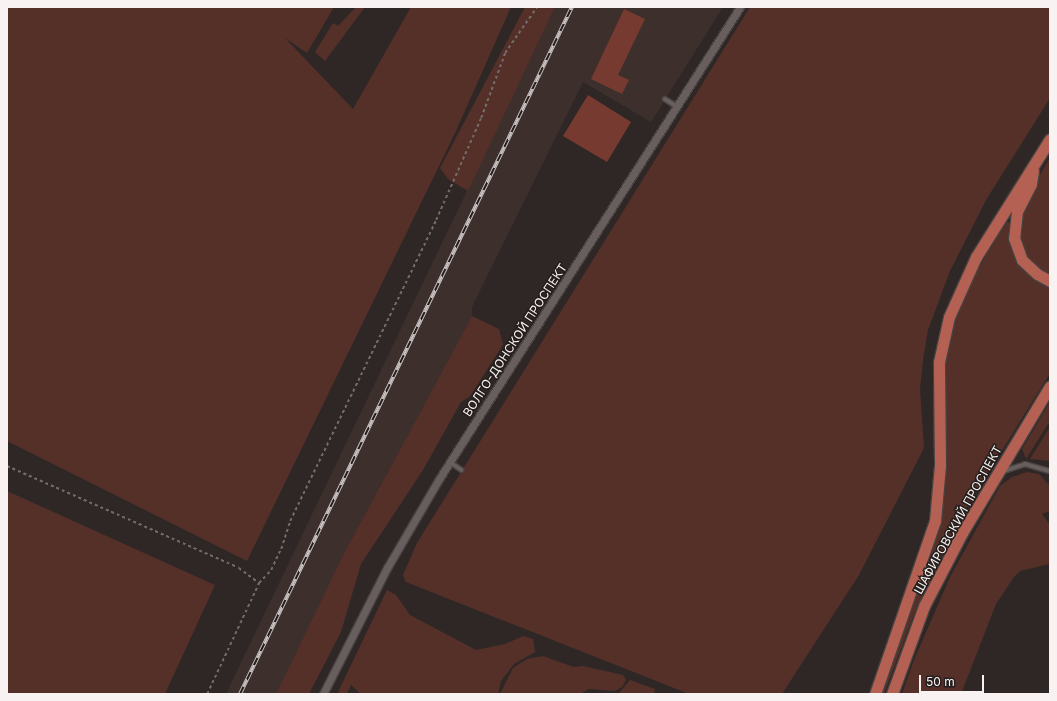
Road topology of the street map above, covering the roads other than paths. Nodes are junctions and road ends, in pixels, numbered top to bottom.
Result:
1 (740, 7) edge
2 (665, 99) dead end
3 (677, 107) junction
4 (1050, 139) edge
5 (1034, 164) junction
6 (1050, 281) edge
7 (1050, 386) edge
8 (450, 462) junction
9 (462, 470) dead end
10 (1050, 471) edge
11 (996, 475) junction
12 (323, 694) edge
13 (875, 694) edge
14 (892, 694) edge

1 - 3 street, ВОЛГО-ДОНСКОЙ ПРОСПЕКТ
2 - 3 lane
3 - 8 street, ВОЛГО-ДОНСКОЙ ПРОСПЕКТ
4 - 5 main road
5 - 6 main road
5 - 13 main road
7 - 11 main road, ШАФИРОВСКИЙ ПРОСПЕКТ
8 - 9 lane
8 - 12 street, ВОЛГО-ДОНСКОЙ ПРОСПЕКТ
10 - 11 lane
11 - 14 main road, ШАФИРОВСКИЙ ПРОСПЕКТ

